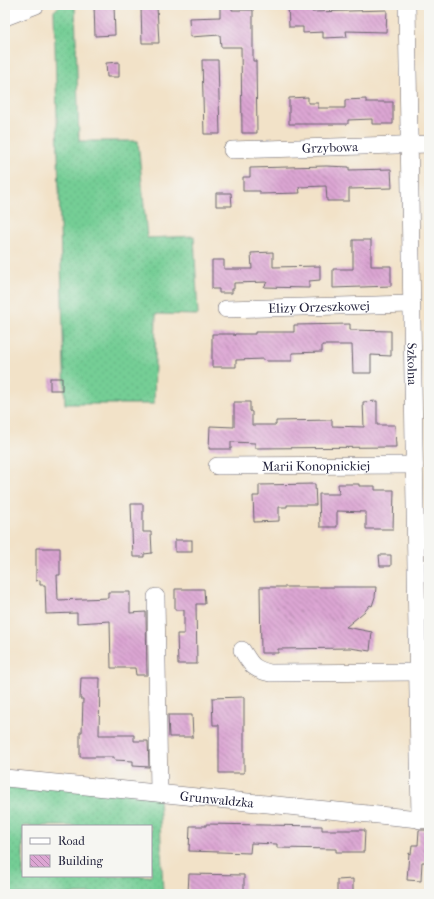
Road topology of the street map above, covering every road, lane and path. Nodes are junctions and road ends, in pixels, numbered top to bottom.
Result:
1 (36, 5) edge
2 (406, 5) edge
3 (5, 18) edge
4 (409, 144) junction
5 (429, 144) edge
6 (232, 150) dead end
7 (411, 304) junction
8 (226, 310) dead end
9 (414, 465) junction
10 (217, 466) dead end
11 (156, 597) dead end
12 (242, 650) dead end
13 (417, 672) junction
14 (5, 778) edge
15 (159, 793) junction
16 (424, 820) edge

1 - 3 street
2 - 4 street, Szkolna
4 - 5 street, Grzybowa
4 - 6 street, Grzybowa
4 - 7 street, Szkolna
7 - 8 street, Elizy Orzeszkowej
7 - 9 street, Szkolna
9 - 10 street, Marii Konopnickiej
9 - 13 street, Szkolna
11 - 15 street
12 - 13 street
13 - 16 street, Szkolna
14 - 15 street, Grunwaldzka
15 - 16 street, Grunwaldzka

